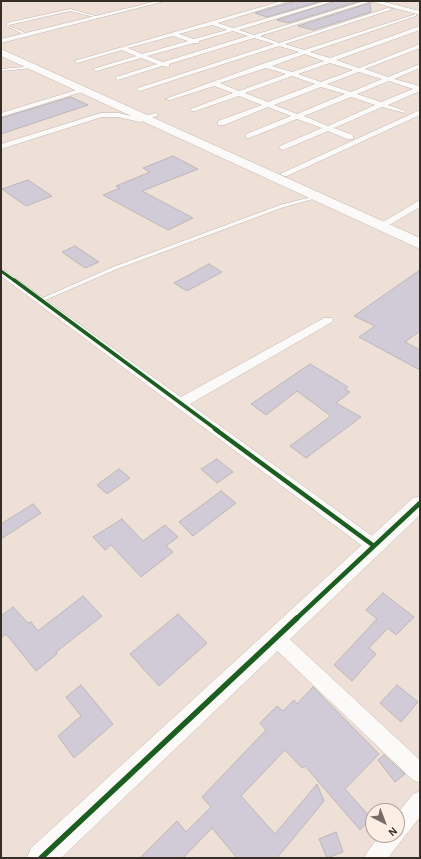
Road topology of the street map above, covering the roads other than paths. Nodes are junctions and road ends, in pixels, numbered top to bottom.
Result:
1 (150, 1) edge
2 (163, 1) edge
3 (332, 1) edge
4 (371, 1) edge
5 (381, 1) edge
6 (291, 2) edge
7 (310, 7) junction
8 (390, 9) dead end
9 (245, 12) junction
10 (331, 13) junction
11 (418, 13) edge
12 (96, 16) junction
13 (269, 19) junction
14 (356, 20) junction
15 (212, 23) junction
16 (290, 25) junction
17 (381, 26) junction
18 (420, 28) edge
19 (234, 30) junction
20 (22, 33) junction
21 (317, 33) junction
22 (406, 33) junction
23 (174, 34) junction
24 (254, 37) junction
25 (420, 37) edge
26 (1, 38) edge
27 (342, 40) junction
28 (1, 41) edge
29 (195, 41) junction
30 (280, 44) junction
31 (420, 46) edge
32 (122, 48) junction
33 (216, 48) junction
34 (367, 48) junction
35 (3, 52) edge
36 (305, 53) junction
37 (143, 56) junction
38 (394, 56) junction
39 (242, 57) junction
40 (407, 59) dead end
41 (77, 60) dead end
42 (330, 60) junction
43 (414, 61) dead end
44 (420, 63) edge
45 (163, 64) junction
46 (266, 66) junction
47 (420, 66) edge
48 (33, 67) junction
49 (96, 69) dead end
50 (1, 70) edge
51 (359, 70) junction
52 (188, 74) junction
53 (292, 74) junction
54 (118, 78) dead end
55 (388, 79) junction
56 (216, 84) junction
57 (320, 84) junction
58 (140, 89) dead end
59 (419, 89) edge
60 (83, 90) junction
61 (239, 93) junction
62 (351, 94) junction
63 (168, 99) dead end
64 (269, 105) junction
65 (382, 105) junction
66 (193, 110) dead end
67 (403, 112) dead end
68 (1, 115) edge
69 (418, 115) edge
70 (299, 116) junction
71 (150, 117) junction
72 (221, 123) dead end
73 (328, 128) junction
74 (250, 136) dead end
75 (350, 137) dead end
76 (1, 147) edge
77 (283, 148) dead end
78 (284, 174) junction
79 (316, 197) junction
80 (420, 203) edge
81 (388, 222) junction
82 (420, 236) edge
83 (420, 244) edge
84 (1, 271) edge
85 (41, 300) junction
86 (328, 320) dead end
87 (181, 403) junction
88 (420, 502) edge
89 (374, 546) junction
90 (275, 637) junction
91 (420, 773) edge
92 (420, 801) edge
93 (405, 820) edge
94 (387, 843) edge
95 (41, 858) edge
96 (375, 858) edge

1 - 12 street
2 - 12 street
3 - 7 street
4 - 10 street
4 - 11 street
5 - 11 street
6 - 7 street
6 - 9 street
7 - 10 street
7 - 13 street
8 - 14 street
9 - 13 street
9 - 15 street
10 - 14 street
10 - 16 street
11 - 17 street
12 - 20 street
12 - 20 lane
12 - 28 street
13 - 16 street
13 - 19 street
14 - 17 street
14 - 21 street
15 - 19 street
15 - 23 street
16 - 21 street
16 - 24 street
17 - 22 street
17 - 27 street
18 - 22 street
19 - 24 street
19 - 29 street
20 - 26 street
21 - 27 street
21 - 30 street
22 - 25 street
22 - 34 street
23 - 29 street
23 - 32 street
24 - 30 street
24 - 33 street
27 - 34 street
27 - 36 street
29 - 33 street
29 - 37 street
30 - 36 street
30 - 39 street
31 - 38 street
32 - 37 street
32 - 41 street
33 - 39 street
33 - 45 street
34 - 38 street
34 - 42 street
35 - 48 main road
35 - 71 main road
36 - 42 street
36 - 46 street
37 - 45 street
37 - 49 street
38 - 40 street
38 - 51 street
39 - 46 street
39 - 52 street
42 - 51 street
42 - 53 street
43 - 44 street
45 - 52 street
45 - 54 street
46 - 53 street
46 - 56 street
47 - 55 street
48 - 50 lane
48 - 60 main road
51 - 55 street
51 - 57 street
52 - 56 street
52 - 58 street
53 - 57 street
53 - 61 street
55 - 59 street
55 - 62 street
56 - 61 street
56 - 63 street
57 - 62 street
57 - 64 street
59 - 65 street
60 - 68 street
60 - 71 main road
61 - 64 street
61 - 66 street
62 - 65 street
62 - 70 street
64 - 70 street
64 - 72 street
65 - 67 street
65 - 73 street
69 - 78 street
70 - 73 street
70 - 74 street
71 - 76 street
71 - 78 main road
71 - 79 main road
73 - 75 street
73 - 77 street
78 - 81 main road
79 - 83 main road
79 - 85 lane
80 - 81 street
81 - 82 main road
84 - 85 street
85 - 87 street
86 - 87 street
87 - 89 street
88 - 89 street
89 - 90 street
90 - 91 street
90 - 95 street
92 - 93 street
94 - 96 street

